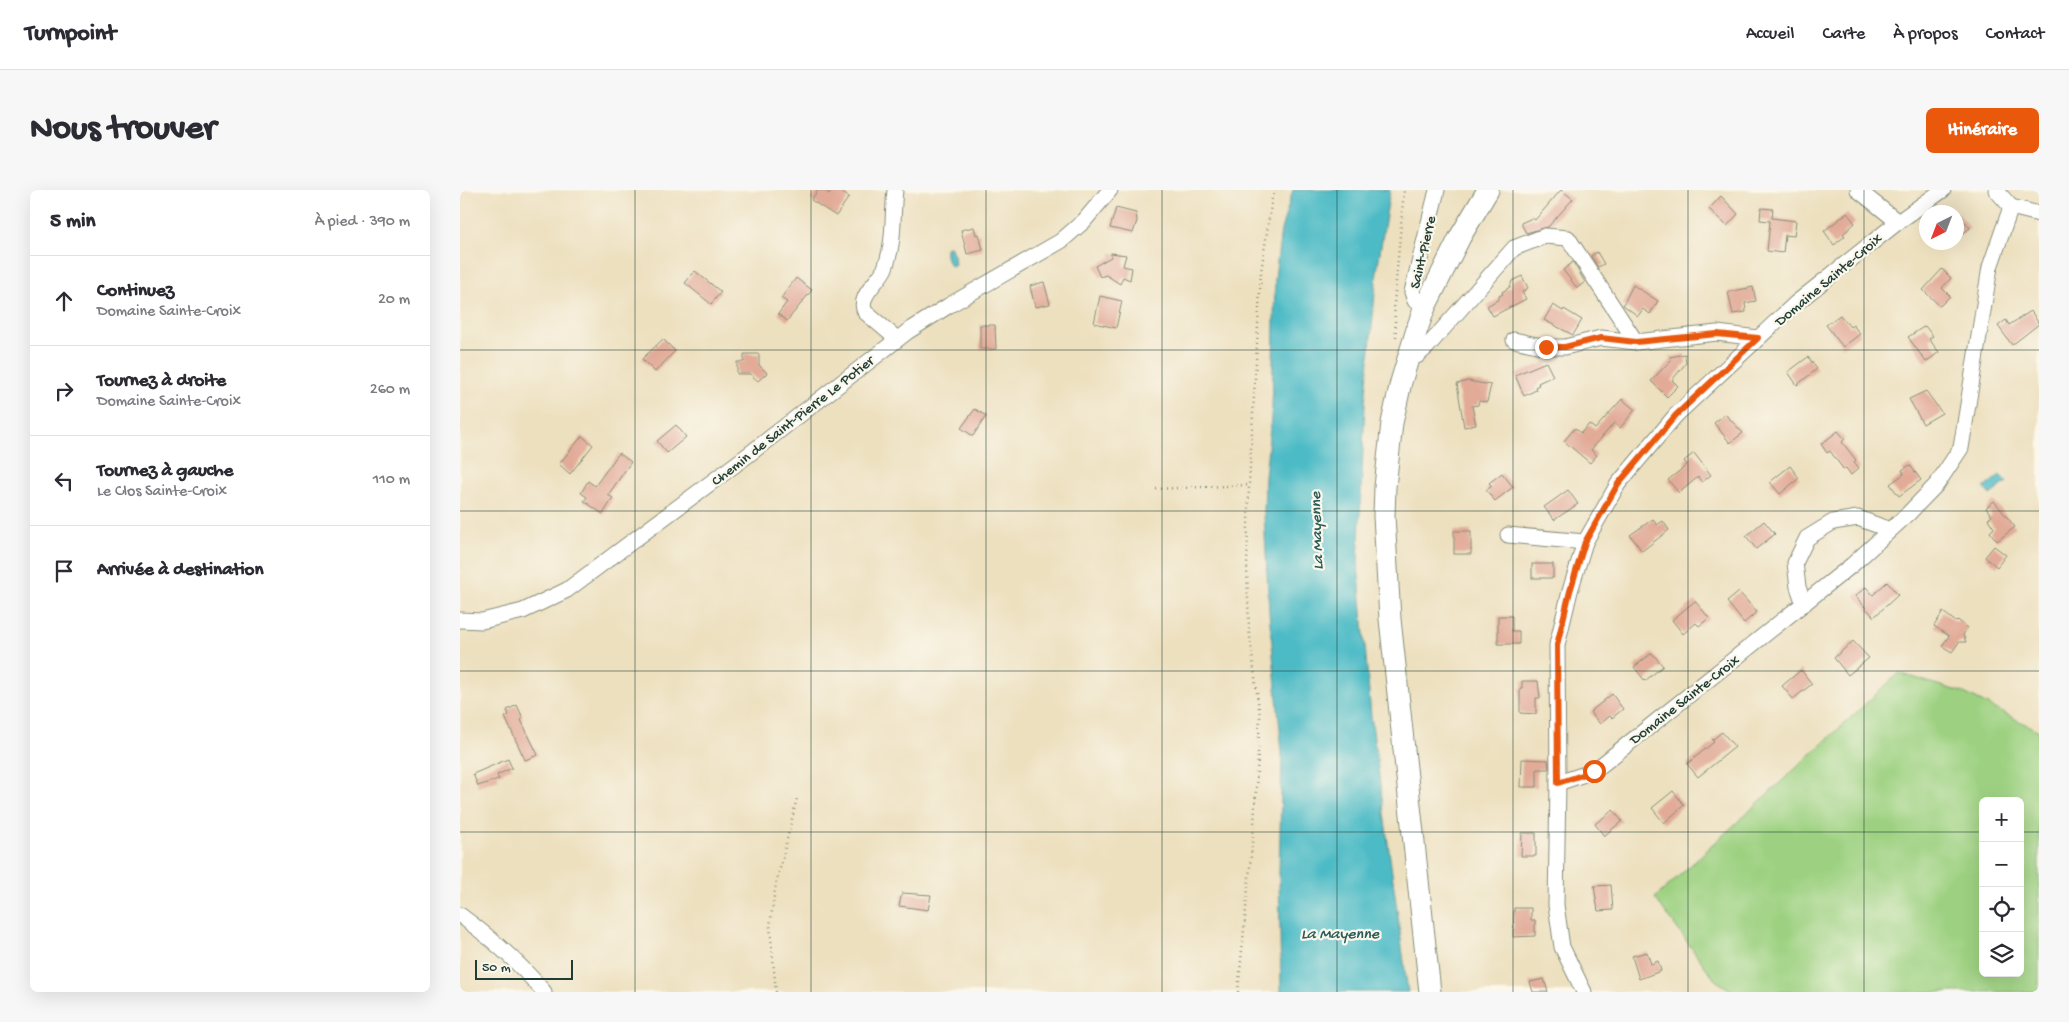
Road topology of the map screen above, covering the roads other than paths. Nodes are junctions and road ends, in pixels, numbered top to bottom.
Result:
1 (895, 190) edge
2 (1110, 190) edge
3 (1436, 190) edge
4 (1488, 190) edge
5 (1858, 190) edge
6 (1943, 190) edge
7 (1996, 190) edge
8 (2011, 207) junction
9 (2039, 214) edge
10 (1898, 222) junction
11 (1425, 308) junction
12 (1758, 338) junction
13 (897, 339) junction
14 (1514, 340) dead end
15 (1636, 342) junction
16 (1408, 358) junction
17 (1890, 530) junction
18 (1508, 535) dead end
19 (1585, 542) junction
20 (1804, 604) junction
21 (460, 620) edge
22 (1558, 783) junction
23 (460, 915) edge
24 (544, 992) edge
25 (1430, 992) edge
26 (1584, 992) edge

1 - 13 street
2 - 13 street, Chemin de Saint-Pierre Le Potier
3 - 11 street, Saint-Pierre
4 - 11 main road
5 - 10 street, Domaine Sainte-Croix
6 - 10 street, Domaine Sainte-Croix
7 - 8 street
8 - 9 street
8 - 17 street, Domaine Sainte-Croix
10 - 12 street, Domaine Sainte-Croix
11 - 16 main road
12 - 15 street
12 - 19 street, Domaine Sainte-Croix
13 - 21 street, Chemin de Saint-Pierre Le Potier
14 - 15 street
15 - 16 street
16 - 25 main road
17 - 20 street, Domaine Sainte-Croix
17 - 20 street
18 - 19 street
19 - 22 street, Domaine Sainte-Croix
20 - 22 street, Domaine Sainte-Croix
22 - 26 street, Domaine Sainte-Croix
23 - 24 street

